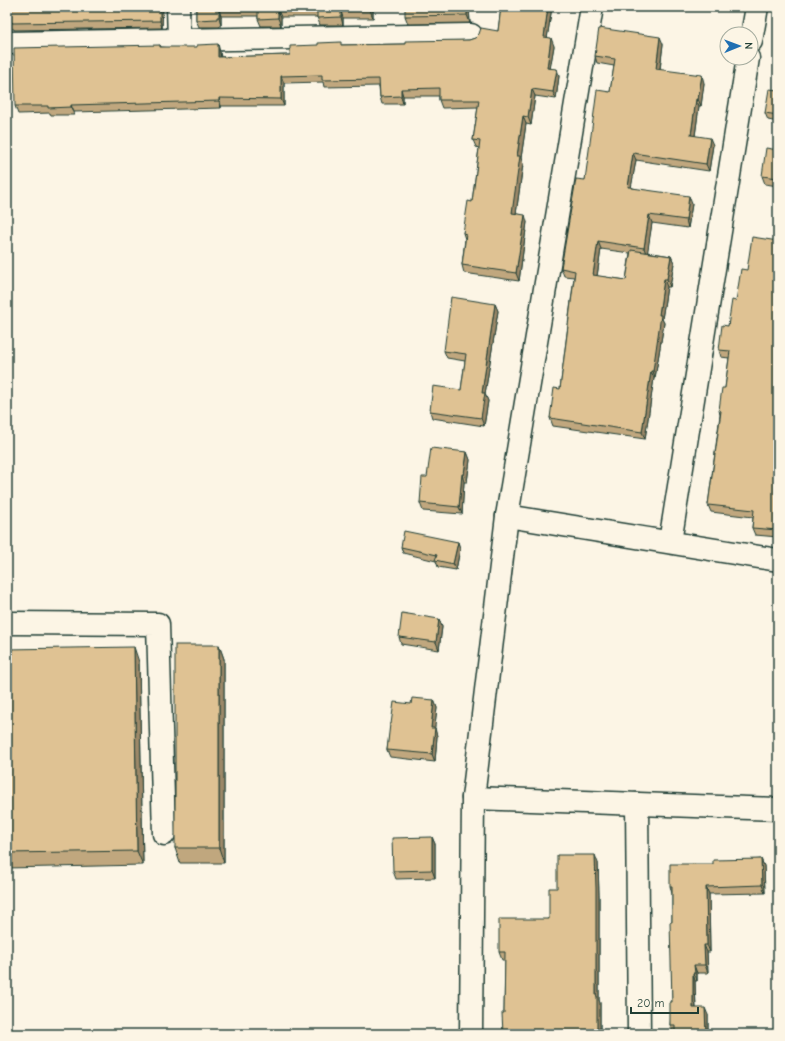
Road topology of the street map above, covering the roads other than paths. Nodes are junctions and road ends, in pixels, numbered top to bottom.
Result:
1 (178, 7) edge
2 (592, 7) edge
3 (757, 7) edge
4 (754, 26) edge
5 (471, 35) dead end
6 (179, 40) junction
7 (7, 43) edge
8 (747, 66) edge
9 (507, 516) junction
10 (670, 542) junction
11 (778, 560) edge
12 (7, 623) edge
13 (474, 798) junction
14 (637, 804) junction
15 (778, 809) edge
16 (164, 834) dead end
17 (471, 1034) edge
18 (639, 1034) edge

1 - 6 street
2 - 9 street
3 - 4 street
5 - 6 street
6 - 7 street
8 - 10 street
9 - 10 street
9 - 13 street
10 - 11 street
12 - 16 street
13 - 14 street
13 - 17 street
14 - 15 street
14 - 18 street

